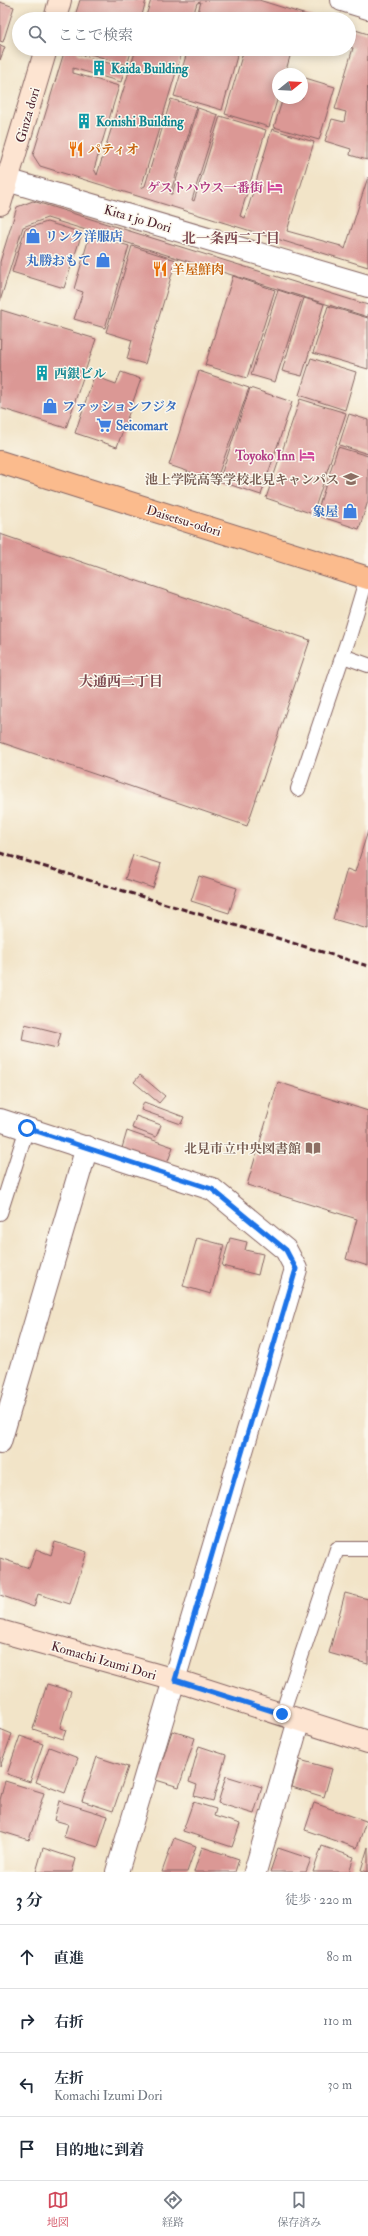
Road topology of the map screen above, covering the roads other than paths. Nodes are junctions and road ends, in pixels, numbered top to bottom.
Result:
1 (60, 0) edge
2 (342, 0) edge
3 (368, 8) edge
4 (57, 12) edge
5 (44, 56) edge
6 (4, 179) edge
7 (0, 204) edge
8 (368, 286) edge
9 (0, 462) edge
10 (368, 576) edge
11 (343, 656) junction
12 (368, 665) edge
13 (298, 789) dead end
14 (0, 1120) edge
15 (27, 1128) junction
16 (87, 1147) junction
17 (0, 1213) edge
18 (0, 1442) edge
19 (368, 1549) edge
20 (0, 1631) edge
21 (175, 1680) junction
22 (290, 1717) junction
23 (368, 1742) edge
24 (117, 1872) edge
25 (255, 1872) edge

1 - 4 street
2 - 3 street
5 - 6 street, Ginza dori
6 - 7 street, Ginza dori
6 - 8 street, Kita 1 jo Dori
9 - 10 highway, Daisetsu-odori
10 - 11 lane
11 - 12 lane
11 - 13 lane
14 - 15 street
15 - 16 street
15 - 17 lane
16 - 18 street
16 - 21 street
19 - 22 lane
20 - 21 street, Komachi Izumi Dori
21 - 22 street, Komachi Izumi Dori
21 - 24 street
22 - 23 street, Komachi Izumi Dori
22 - 25 street

